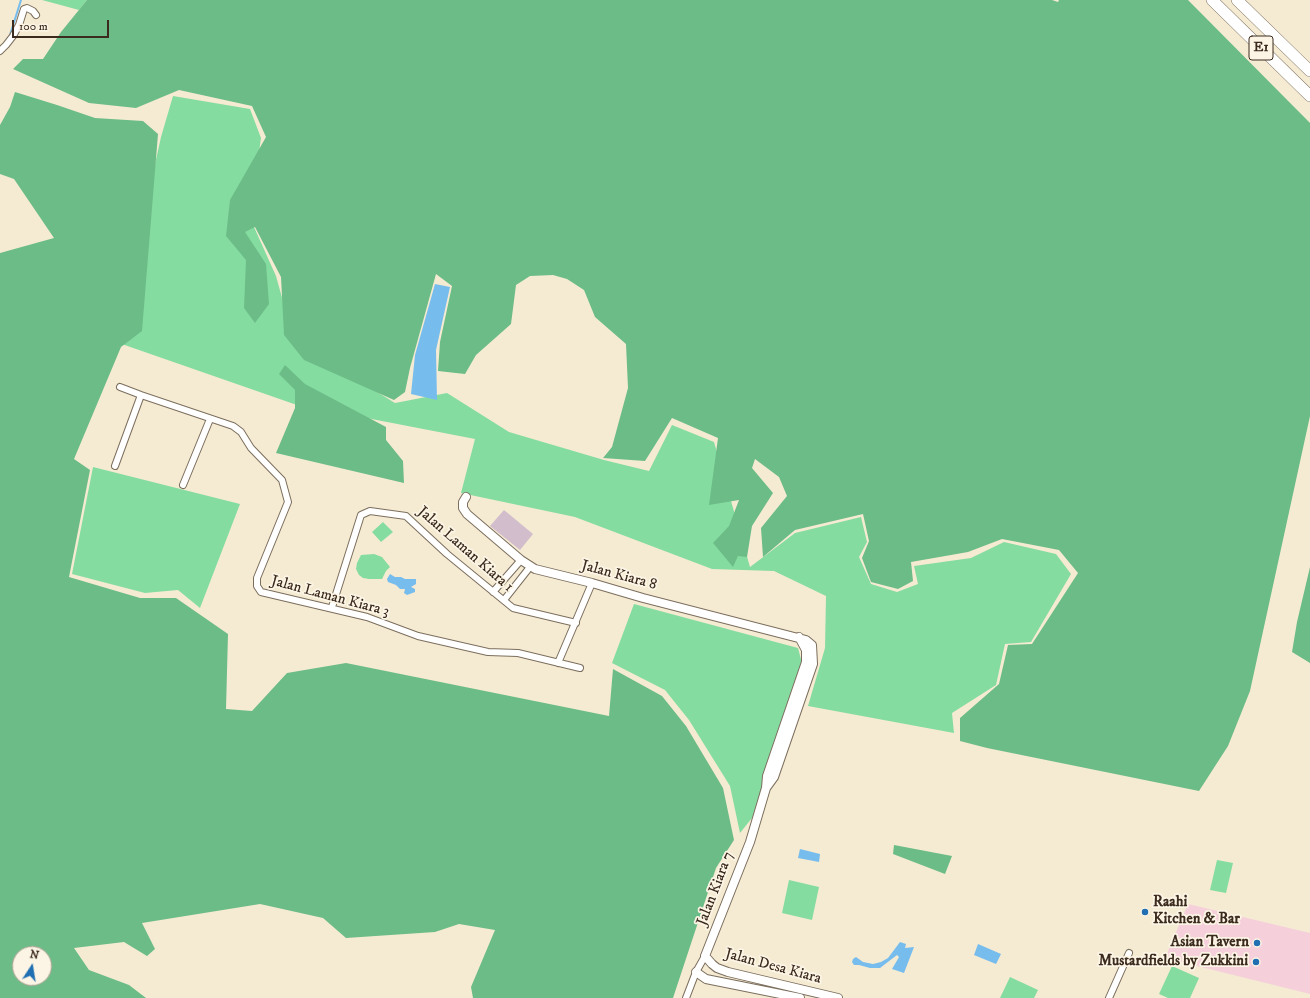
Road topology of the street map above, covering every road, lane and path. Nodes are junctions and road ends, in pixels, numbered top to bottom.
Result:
1 (1212, 0) edge
2 (1237, 0) edge
3 (36, 16) dead end
4 (0, 51) edge
5 (1310, 71) edge
6 (1310, 96) edge
7 (120, 387) dead end
8 (141, 395) junction
9 (210, 419) junction
10 (115, 466) dead end
11 (184, 485) dead end
12 (466, 497) dead end
13 (520, 560) junction
14 (530, 567) junction
15 (592, 583) junction
16 (493, 592) junction
17 (504, 600) junction
18 (332, 607) junction
19 (576, 623) junction
20 (558, 663) junction
21 (580, 668) dead end
22 (766, 788) joint
23 (1128, 953) dead end
24 (705, 956) junction
25 (696, 972) junction
26 (686, 998) edge
27 (800, 998) edge
28 (838, 998) edge
29 (1109, 998) edge

1 - 6 highway, E1
2 - 5 highway, E1
3 - 4 street
7 - 8 street, Jalan Laman Kiara 3
8 - 9 street, Jalan Laman Kiara 3
8 - 10 street
9 - 11 street
9 - 18 street, Jalan Laman Kiara 3
12 - 13 street, Jalan Kiara 8
13 - 14 street, Jalan Kiara 8
13 - 16 street
14 - 15 street, Jalan Kiara 8
14 - 17 street
15 - 19 street
15 - 22 street, Jalan Kiara 8
16 - 17 street, Jalan Laman Kiara 1
16 - 18 street, Jalan Laman Kiara 1
17 - 19 street, Jalan Laman Kiara 1
18 - 20 street, Jalan Laman Kiara 3
19 - 20 street
20 - 21 street, Jalan Laman Kiara 3
22 - 24 street, Jalan Kiara 7
23 - 29 street
24 - 25 street, Jalan Kiara 7
24 - 28 street, Jalan Desa Kiara
25 - 26 street, Jalan Kiara 7
25 - 27 street, Jalan Desa Kiara

